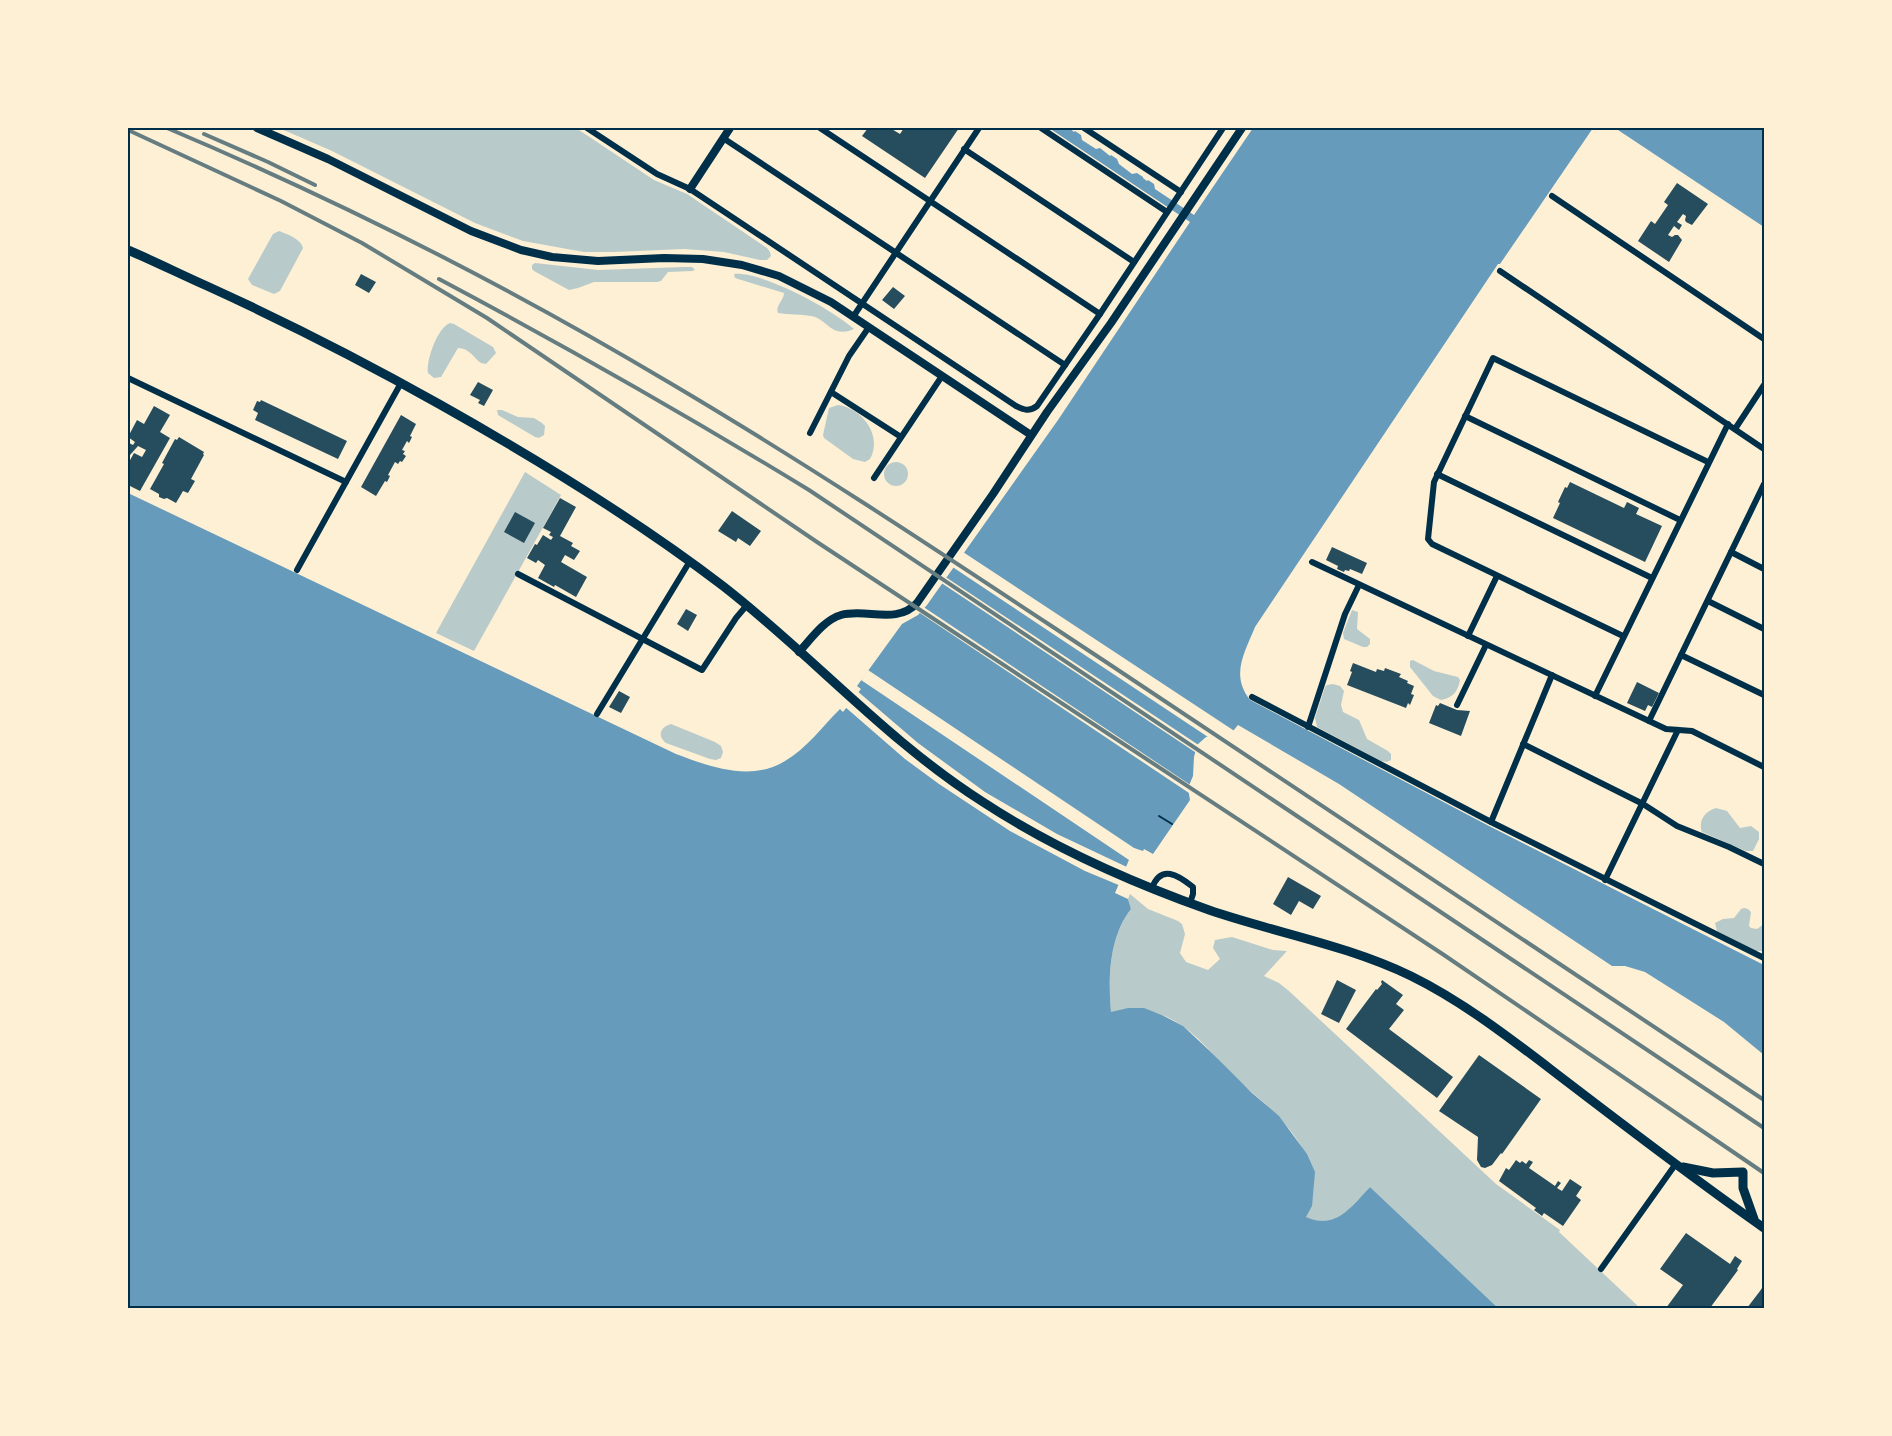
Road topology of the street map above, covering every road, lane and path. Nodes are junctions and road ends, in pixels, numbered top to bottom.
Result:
1 (256, 128) edge
2 (587, 128) edge
3 (730, 128) edge
4 (820, 128) edge
5 (979, 128) edge
6 (1041, 128) edge
7 (1084, 128) edge
8 (1242, 128) edge
9 (1220, 129) edge
10 (723, 138) junction
11 (964, 149) junction
12 (690, 189) junction
13 (1180, 193) junction
14 (1552, 196) dead end
15 (930, 201) junction
16 (1168, 210) junction
17 (128, 250) edge
18 (896, 252) junction
19 (1134, 262) junction
20 (1500, 271) dead end
21 (862, 303) junction
22 (1100, 314) junction
23 (853, 317) junction
24 (869, 327) junction
25 (1764, 339) edge
26 (1065, 365) junction
27 (942, 376) junction
28 (128, 378) edge
29 (401, 383) junction
30 (1764, 385) edge
31 (831, 392) junction
32 (1465, 417) junction
33 (1728, 424) junction
34 (1735, 429) junction
35 (810, 433) dead end
36 (1031, 435) junction
37 (901, 437) junction
38 (1764, 449) edge
39 (1708, 462) junction
40 (1437, 474) junction
41 (874, 478) dead end
42 (346, 482) junction
43 (1764, 484) edge
44 (1762, 497) edge
45 (1680, 520) junction
46 (1731, 552) junction
47 (690, 561) junction
48 (1312, 562) dead end
49 (1764, 568) edge
50 (297, 570) dead end
51 (518, 574) dead end
52 (1497, 576) junction
53 (1652, 578) junction
54 (1359, 585) junction
55 (1708, 601) junction
56 (747, 605) junction
57 (1764, 629) edge
58 (1468, 636) junction
59 (1623, 636) junction
60 (643, 639) junction
61 (1486, 645) junction
62 (799, 652) junction
63 (1681, 655) junction
64 (1552, 675) junction
65 (1764, 695) edge
66 (1595, 696) junction
67 (1252, 697) dead end
68 (1457, 705) dead end
69 (597, 714) dead end
70 (1649, 721) junction
71 (1308, 727) junction
72 (1678, 730) junction
73 (1523, 744) junction
74 (1764, 767) edge
75 (1642, 804) junction
76 (1159, 816) dead end
77 (1491, 822) junction
78 (1172, 824) dead end
79 (1764, 864) edge
80 (1605, 880) junction
81 (1152, 888) junction
82 (1190, 903) junction
83 (1764, 958) edge
84 (1675, 1165) junction
85 (1754, 1221) junction
86 (1764, 1228) edge
87 (1600, 1269) dead end

1 - 23 street
2 - 12 street
3 - 10 street
4 - 15 street
5 - 11 street
6 - 16 street
7 - 13 street
8 - 36 main road
9 - 13 street
10 - 12 street
10 - 18 street
11 - 15 street
11 - 19 street
12 - 21 street
13 - 16 street
14 - 25 street
15 - 18 street
15 - 22 street
16 - 19 street
17 - 29 highway
18 - 21 street
18 - 26 street
19 - 22 street
20 - 33 street
21 - 23 street
21 - 26 street
22 - 26 street
23 - 24 street
24 - 27 street
24 - 31 street
27 - 36 street
27 - 37 street
28 - 42 street
29 - 42 street
29 - 47 highway
30 - 34 street
31 - 35 street
31 - 37 street
32 - 39 street
32 - 40 street
32 - 45 street
33 - 34 street
33 - 39 street
34 - 38 street
36 - 62 main road
37 - 41 street
39 - 45 street
40 - 52 street
40 - 53 street
42 - 50 street
43 - 44 street
44 - 46 street
45 - 53 street
46 - 49 street
46 - 55 street
47 - 56 highway
47 - 60 street
48 - 54 street
51 - 60 street
52 - 58 street
52 - 59 street
53 - 59 street
54 - 58 street
54 - 71 street
55 - 57 street
55 - 63 street
56 - 60 street
56 - 62 highway
58 - 61 street
59 - 66 street
60 - 69 street
61 - 64 street
61 - 68 street
62 - 81 highway
63 - 65 street
63 - 70 street
64 - 66 street
64 - 73 street
66 - 70 street
67 - 71 street
70 - 72 street
71 - 77 street
72 - 74 street
72 - 75 street
73 - 75 street
73 - 77 street
75 - 79 street
75 - 80 street
76 - 78 path
77 - 80 street
80 - 83 street
81 - 82 highway
81 - 82 street
82 - 84 highway
84 - 85 highway
84 - 85 highway
84 - 87 street
85 - 86 highway

